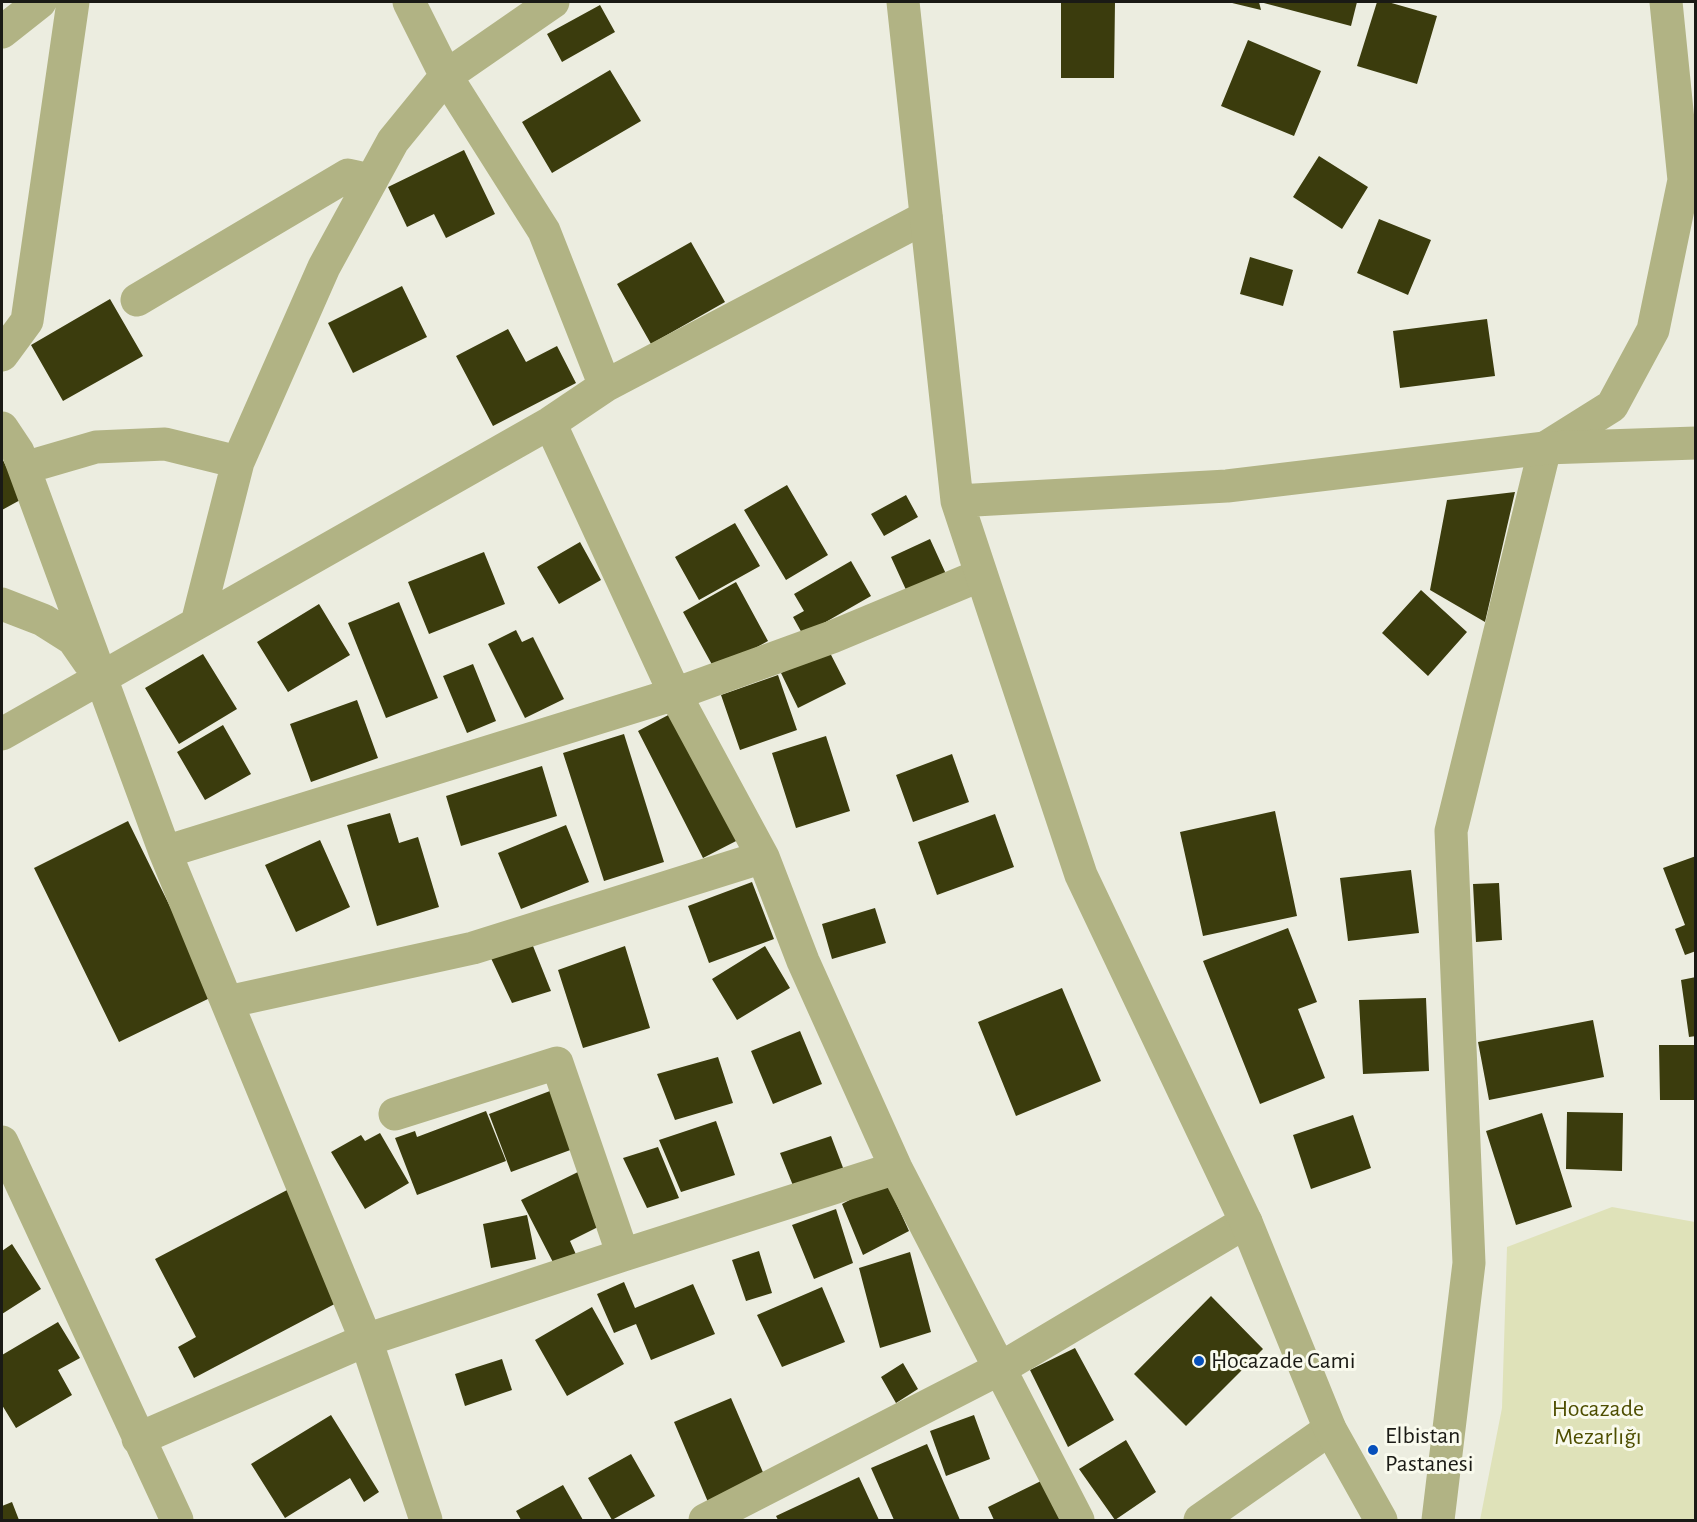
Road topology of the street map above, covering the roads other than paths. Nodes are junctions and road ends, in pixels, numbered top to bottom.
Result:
1 (40, 2) edge
2 (73, 2) edge
3 (409, 2) edge
4 (553, 2) edge
5 (903, 2) edge
6 (1666, 2) edge
7 (2, 32) edge
8 (446, 76) junction
9 (371, 180) junction
10 (926, 217) junction
11 (137, 300) dead end
12 (2, 355) edge
13 (605, 386) junction
14 (550, 423) junction
15 (2, 429) edge
16 (1695, 443) edge
17 (1545, 448) junction
18 (238, 462) junction
19 (24, 468) junction
20 (957, 501) junction
21 (981, 575) junction
22 (2, 604) edge
23 (197, 623) junction
24 (101, 678) junction
25 (675, 694) junction
26 (2, 734) edge
27 (165, 852) junction
28 (763, 857) junction
29 (226, 1002) junction
30 (395, 1114) dead end
31 (2, 1142) edge
32 (896, 1168) junction
33 (1246, 1222) junction
34 (623, 1255) junction
35 (366, 1340) junction
36 (1001, 1368) junction
37 (1330, 1430) junction
38 (138, 1439) junction
39 (177, 1521) edge
40 (426, 1521) edge
41 (705, 1521) edge
42 (1078, 1521) edge
43 (1200, 1521) edge
44 (1381, 1521) edge
45 (1438, 1521) edge

1 - 7 street
2 - 12 street
3 - 8 street
4 - 8 street
5 - 10 street
6 - 17 street
8 - 9 street
8 - 13 street
9 - 11 street
9 - 18 street
10 - 13 street
10 - 20 street
13 - 14 street
14 - 23 street
14 - 25 street
15 - 19 street
16 - 17 street
17 - 20 street
17 - 45 street
18 - 19 street
18 - 23 street
19 - 24 street
20 - 21 street
21 - 25 street
21 - 33 street
22 - 24 street
23 - 24 street
24 - 26 street
24 - 27 street
25 - 27 street
25 - 28 street
27 - 29 street
28 - 29 street
28 - 32 street
29 - 35 street
30 - 34 street
31 - 38 street
32 - 34 street
32 - 36 street
33 - 36 street
33 - 37 street
34 - 35 street
35 - 38 street
35 - 40 street
36 - 41 street
36 - 42 street
37 - 43 street
37 - 44 street
38 - 39 street

